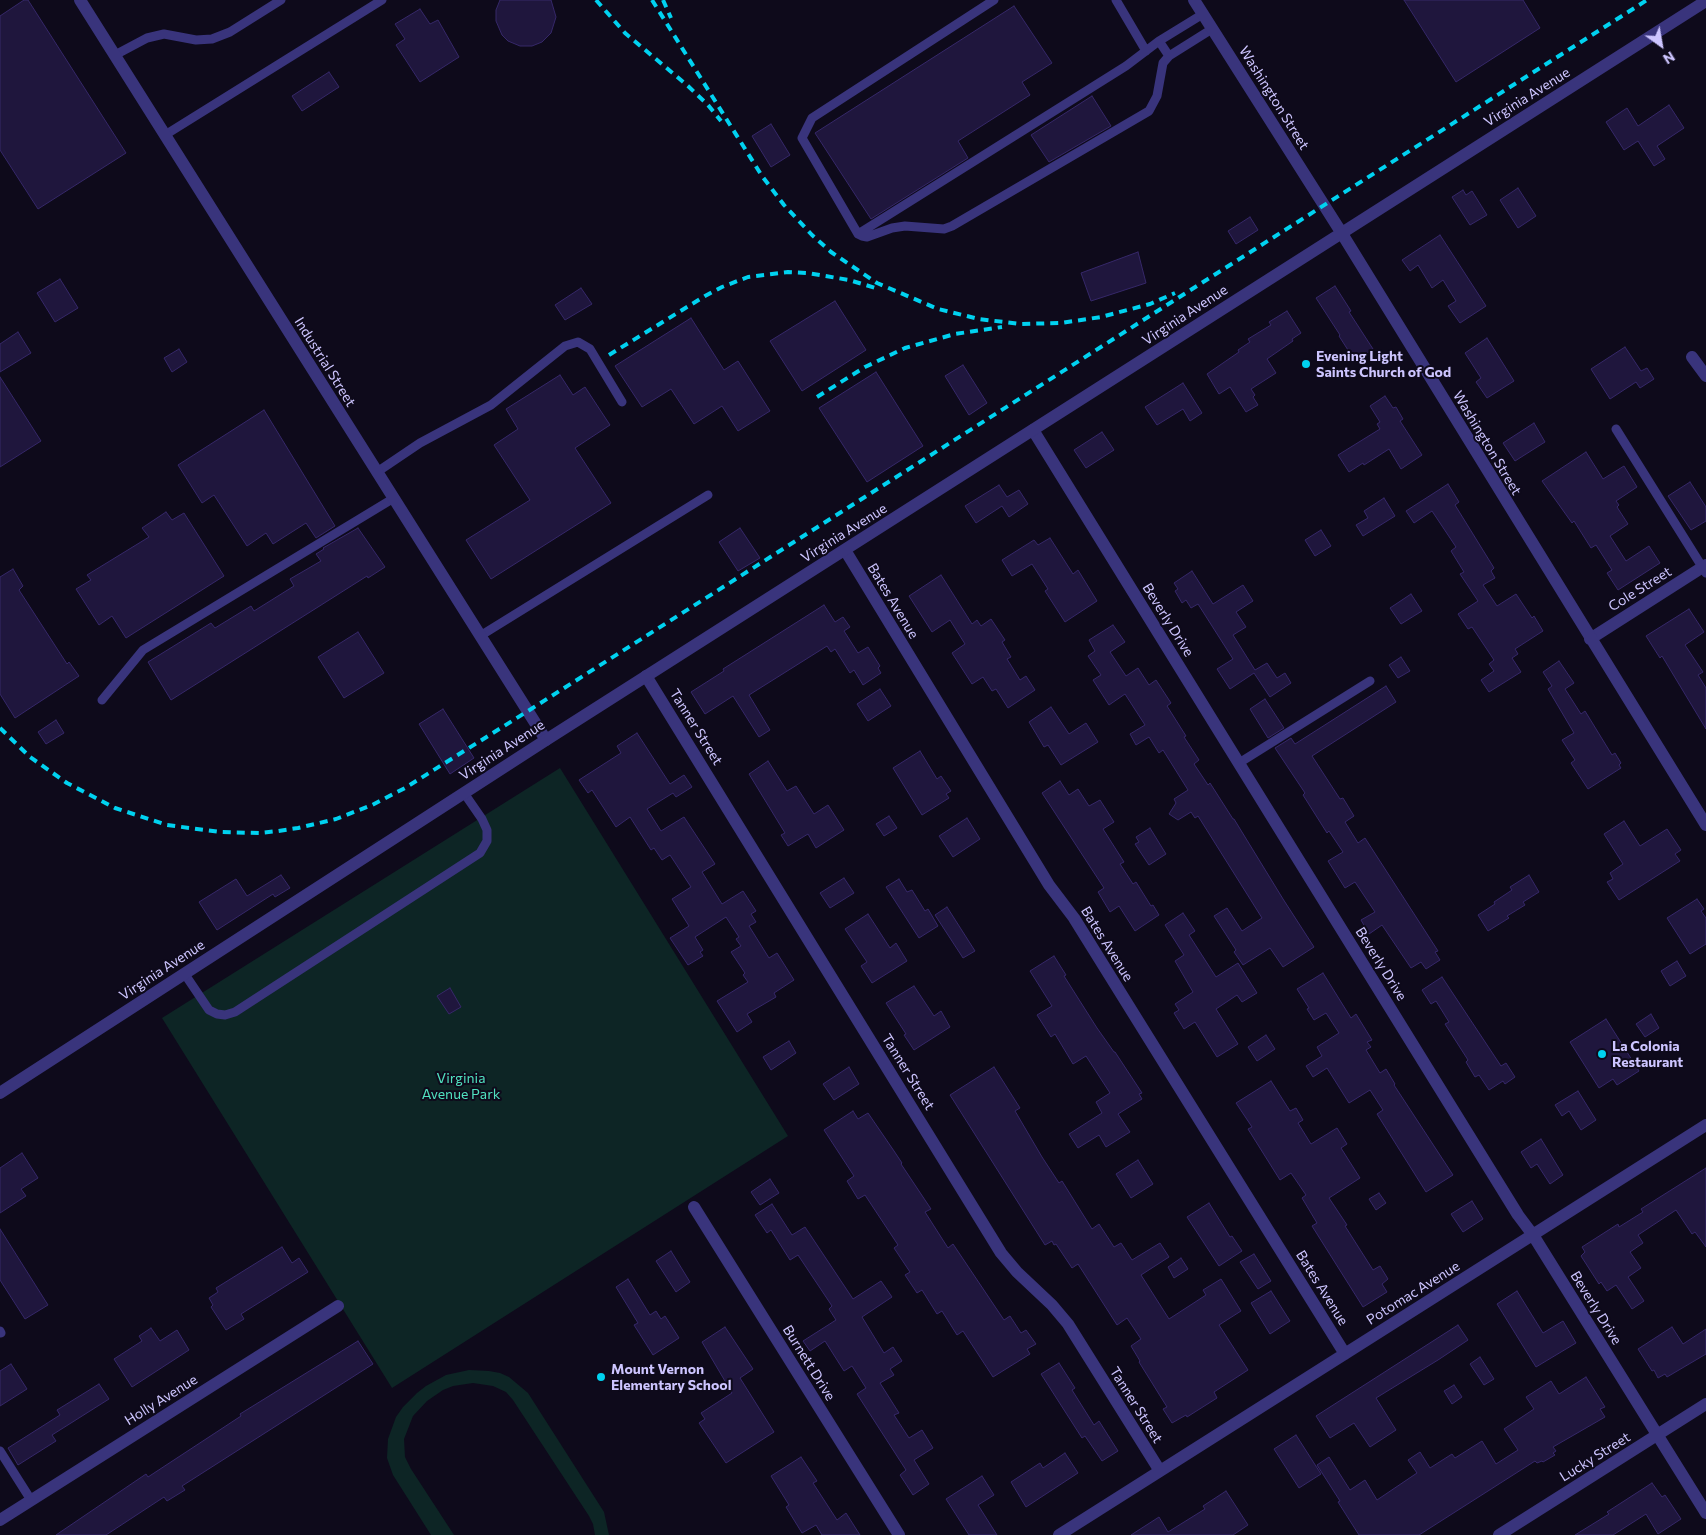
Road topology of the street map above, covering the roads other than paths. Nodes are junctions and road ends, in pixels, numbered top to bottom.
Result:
1 (80, 0) edge
2 (280, 0) edge
3 (382, 0) edge
4 (994, 0) edge
5 (1116, 0) edge
6 (1194, 0) edge
7 (1706, 1) edge
8 (1203, 14) junction
9 (1212, 29) junction
10 (1159, 40) junction
11 (1146, 51) junction
12 (115, 55) junction
13 (1169, 56) junction
14 (165, 135) junction
15 (1341, 232) junction
16 (858, 234) junction
17 (1692, 357) dead end
18 (1706, 376) edge
19 (622, 402) dead end
20 (1616, 429) dead end
21 (1034, 430) junction
22 (377, 472) junction
23 (708, 495) dead end
24 (394, 498) junction
25 (845, 550) junction
26 (1705, 568) edge
27 (480, 636) junction
28 (1590, 639) junction
29 (646, 676) junction
30 (1370, 681) dead end
31 (102, 700) dead end
32 (546, 740) junction
33 (1239, 763) junction
34 (464, 792) junction
35 (1706, 825) edge
36 (184, 974) junction
37 (0, 1092) edge
38 (1706, 1125) edge
39 (694, 1207) dead end
40 (1532, 1235) junction
41 (338, 1306) dead end
42 (1345, 1354) junction
43 (1706, 1404) edge
44 (1657, 1435) junction
45 (0, 1451) edge
46 (1160, 1471) junction
47 (31, 1500) junction
48 (1706, 1513) edge
49 (0, 1520) edge
50 (899, 1535) edge
51 (1059, 1535) edge
52 (1499, 1535) edge

1 - 12 street, Industrial Street
2 - 12 lane
3 - 14 lane
4 - 16 lane
5 - 11 lane
6 - 8 street, Washington Street
7 - 15 street, Virginia Avenue
8 - 9 street, Washington Street
8 - 10 lane
9 - 13 lane
9 - 15 street, Washington Street
10 - 11 lane
10 - 13 lane
11 - 16 lane
12 - 14 street, Industrial Street
13 - 16 lane
14 - 22 street, Industrial Street
15 - 21 street, Virginia Avenue
15 - 28 street, Washington Street
17 - 18 street
19 - 22 lane
20 - 26 lane
21 - 25 street, Virginia Avenue
21 - 33 street, Beverly Drive
22 - 24 street, Industrial Street
23 - 27 lane
24 - 27 street, Industrial Street
24 - 31 lane
25 - 29 street, Virginia Avenue
25 - 42 street, Bates Avenue
26 - 28 street, Cole Street
27 - 32 street, Industrial Street
28 - 35 street, Washington Street
29 - 32 street, Virginia Avenue
29 - 46 street, Tanner Street
30 - 33 lane
32 - 34 street, Virginia Avenue
33 - 40 street, Beverly Drive
34 - 36 street, Virginia Avenue
34 - 36 lane
36 - 37 street, Virginia Avenue
38 - 40 street, Potomac Avenue
39 - 50 street, Burnett Drive
40 - 42 street, Potomac Avenue
40 - 44 street, Beverly Drive
41 - 47 street, Holly Avenue
42 - 46 street, Potomac Avenue
43 - 44 street, Lucky Street
44 - 48 street, Beverly Drive
44 - 52 street, Lucky Street
45 - 47 lane
46 - 51 street, Potomac Avenue
47 - 49 street, Holly Avenue

